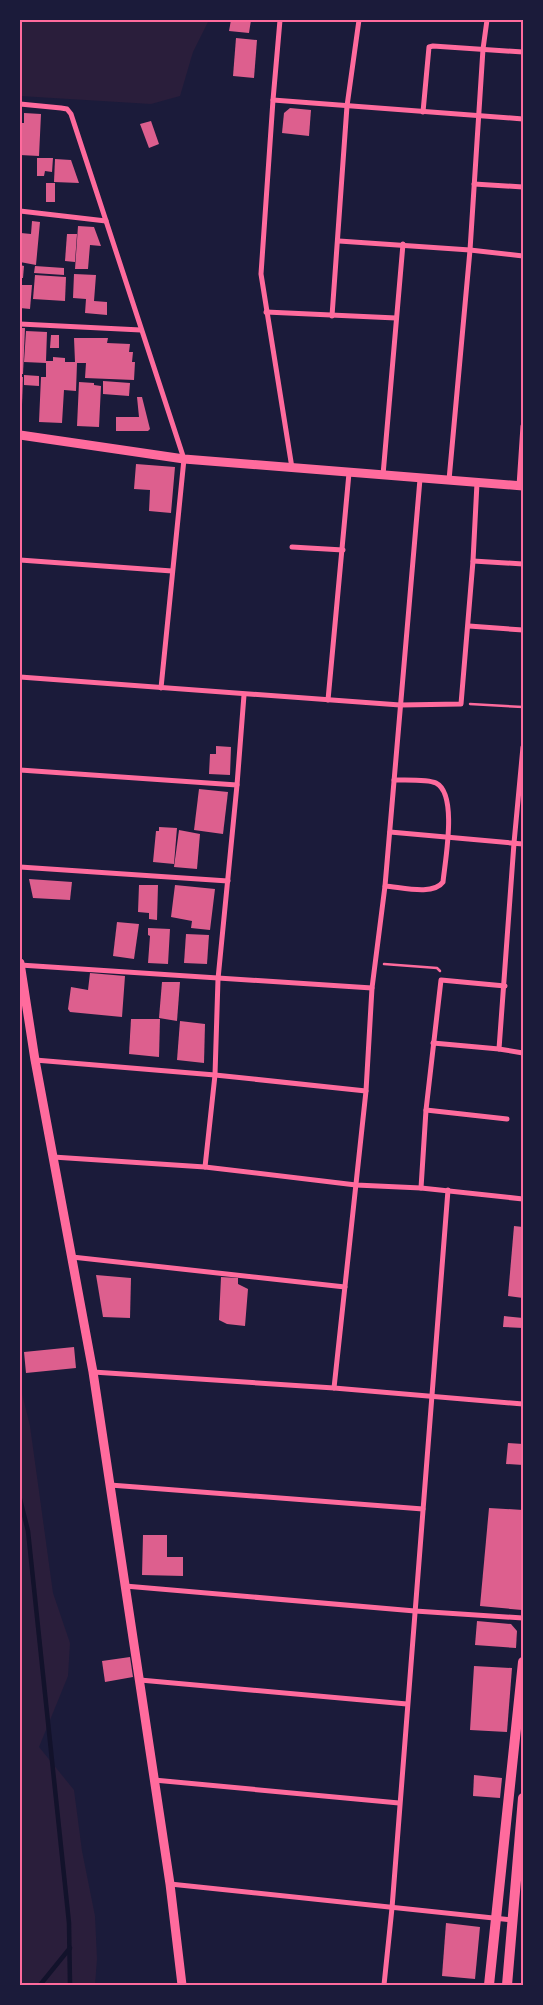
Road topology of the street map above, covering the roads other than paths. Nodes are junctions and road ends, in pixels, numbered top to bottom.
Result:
1 (280, 20) edge
2 (359, 20) edge
3 (487, 20) edge
4 (483, 50) junction
5 (523, 52) edge
6 (272, 100) junction
7 (20, 104) edge
8 (347, 106) junction
9 (423, 112) junction
10 (479, 115) junction
11 (523, 119) edge
12 (474, 184) junction
13 (523, 187) edge
14 (20, 211) edge
15 (106, 220) junction
16 (338, 241) junction
17 (403, 244) junction
18 (470, 250) junction
19 (523, 256) edge
20 (266, 312) junction
21 (332, 316) junction
22 (396, 318) junction
23 (20, 324) edge
24 (142, 330) junction
25 (523, 426) edge
26 (20, 435) edge
27 (184, 459) junction
28 (292, 469) junction
29 (349, 473) junction
30 (383, 475) junction
31 (420, 479) junction
32 (449, 481) junction
33 (477, 483) junction
34 (521, 486) edge
35 (292, 547) dead end
36 (343, 550) junction
37 (20, 560) edge
38 (473, 561) junction
39 (523, 564) edge
40 (172, 571) junction
41 (469, 626) junction
42 (523, 630) edge
43 (20, 677) edge
44 (162, 688) junction
45 (244, 695) junction
46 (328, 700) junction
47 (400, 705) junction
48 (523, 747) edge
49 (20, 770) edge
50 (394, 780) junction
51 (238, 785) junction
52 (390, 832) junction
53 (448, 837) junction
54 (514, 842) junction
55 (523, 844) edge
56 (20, 867) edge
57 (228, 880) junction
58 (385, 886) junction
59 (20, 964) edge
60 (218, 979) junction
61 (505, 986) junction
62 (372, 988) junction
63 (433, 1043) junction
64 (499, 1049) junction
65 (523, 1053) edge
66 (35, 1060) junction
67 (214, 1075) junction
68 (366, 1091) junction
69 (426, 1110) junction
70 (507, 1119) dead end
71 (53, 1157) junction
72 (204, 1167) junction
73 (356, 1185) junction
74 (421, 1188) junction
75 (448, 1190) junction
76 (523, 1199) edge
77 (72, 1257) junction
78 (345, 1287) junction
79 (92, 1372) junction
80 (334, 1388) junction
81 (431, 1396) junction
82 (523, 1404) edge
83 (110, 1485) junction
84 (422, 1509) junction
85 (125, 1586) junction
86 (414, 1611) junction
87 (523, 1618) edge
88 (523, 1662) edge
89 (140, 1680) junction
90 (407, 1704) junction
91 (154, 1780) junction
92 (523, 1798) edge
93 (399, 1803) junction
94 (170, 1884) junction
95 (392, 1908) junction
96 (495, 1918) junction
97 (513, 1920) junction
98 (182, 1985) edge
99 (384, 1985) edge
100 (489, 1985) edge
101 (507, 1985) edge

1 - 6 street
2 - 8 street
3 - 4 street
4 - 5 street
4 - 9 street
4 - 10 street
6 - 8 street
6 - 20 street
7 - 15 street
8 - 9 street
8 - 16 street
9 - 10 street
10 - 11 street
10 - 12 street
12 - 13 street
12 - 18 street
14 - 15 street
15 - 24 street
16 - 17 street
16 - 21 street
17 - 18 street
17 - 22 street
18 - 19 street
18 - 32 street
20 - 21 street
20 - 28 street
21 - 22 street
22 - 30 street
23 - 24 street
24 - 27 street
25 - 34 street
26 - 27 street
27 - 28 street
27 - 40 street
28 - 29 street
29 - 30 street
29 - 36 street
30 - 31 street
31 - 32 street
31 - 47 street
32 - 33 street
33 - 34 street
33 - 38 street
35 - 36 street
36 - 46 street
37 - 40 street
38 - 39 street
38 - 41 street
40 - 44 street
41 - 42 street
41 - 47 street
43 - 44 street
44 - 45 street
45 - 46 street
45 - 51 street
46 - 47 street
47 - 50 street
48 - 54 street
49 - 51 street
50 - 52 street
50 - 53 street
51 - 57 street
52 - 53 street
52 - 58 street
53 - 54 street
53 - 58 street
54 - 55 street
54 - 61 street
56 - 57 street
57 - 60 street
58 - 62 street
59 - 60 street
59 - 66 street
60 - 62 street
60 - 67 street
61 - 63 street
61 - 64 street
62 - 68 street
63 - 64 street
63 - 69 street
64 - 65 street
66 - 67 street
66 - 71 street
67 - 68 street
67 - 72 street
68 - 73 street
69 - 70 street
69 - 74 street
71 - 72 street
71 - 77 street
72 - 73 street
73 - 74 street
73 - 78 street
74 - 75 street
75 - 76 street
75 - 81 street
77 - 78 street
77 - 79 street
78 - 80 street
79 - 80 street
79 - 83 street
80 - 81 street
81 - 82 street
81 - 84 street
83 - 84 street
83 - 85 street
84 - 86 street
85 - 86 street
85 - 89 street
86 - 87 street
86 - 90 street
88 - 96 main road
89 - 90 street
89 - 91 street
90 - 93 street
91 - 93 street
91 - 94 street
92 - 97 main road
93 - 95 street
94 - 95 street
94 - 98 street
95 - 96 street
95 - 99 street
96 - 97 street
96 - 100 main road
97 - 101 main road

